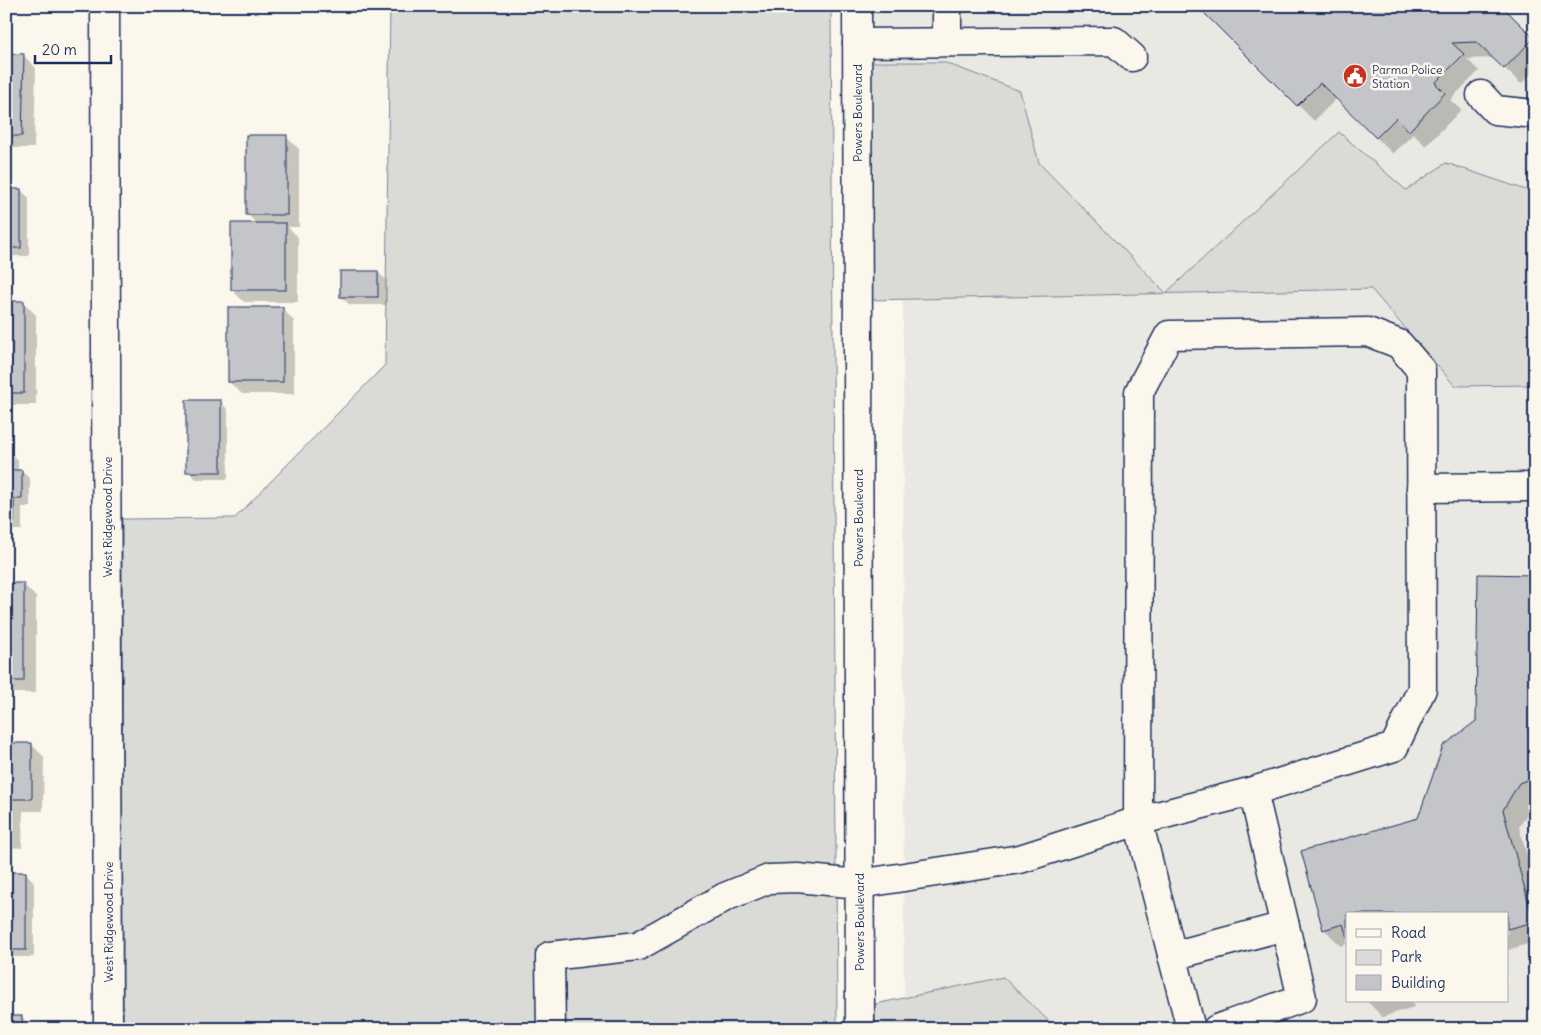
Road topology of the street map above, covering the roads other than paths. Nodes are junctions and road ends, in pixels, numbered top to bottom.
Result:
1 (105, 6) edge
2 (857, 6) edge
3 (947, 6) edge
4 (948, 42) junction
5 (857, 43) junction
6 (1132, 57) dead end
7 (1482, 95) dead end
8 (1535, 114) edge
9 (1535, 487) edge
10 (1421, 488) junction
11 (1253, 791) junction
12 (1138, 821) junction
13 (859, 884) junction
14 (1285, 926) junction
15 (1172, 956) junction
16 (108, 1029) edge
17 (551, 1029) edge
18 (860, 1029) edge
19 (1191, 1029) edge
20 (1217, 1029) edge

1 - 16 street, West Ridgewood Drive
2 - 5 street, Powers Boulevard
3 - 4 street
4 - 5 street
4 - 6 street
5 - 13 street, Powers Boulevard
7 - 8 street
9 - 10 street
10 - 11 street
10 - 12 street
11 - 12 street
11 - 14 street
12 - 13 street
12 - 15 street
13 - 17 street
13 - 18 street, Powers Boulevard
14 - 15 street
14 - 20 street
15 - 19 street

